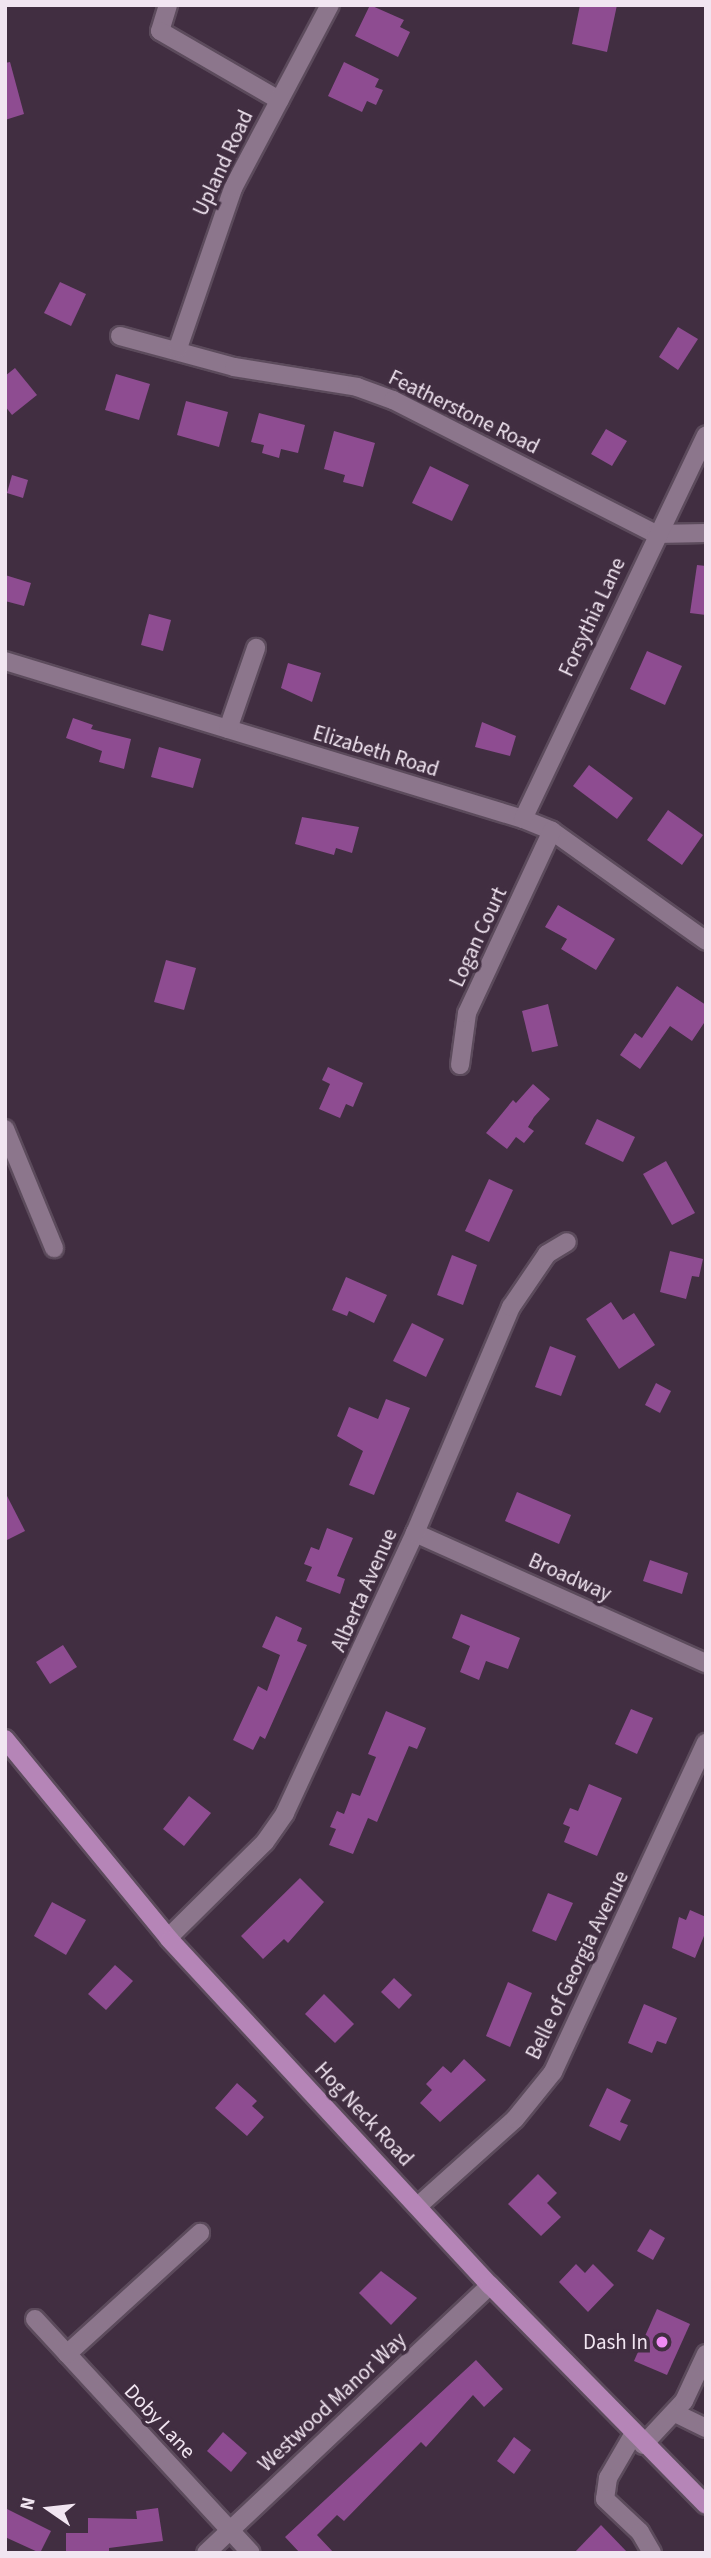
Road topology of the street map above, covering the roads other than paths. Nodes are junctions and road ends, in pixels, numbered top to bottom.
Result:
1 (168, 5) edge
2 (330, 5) edge
3 (279, 100) junction
4 (120, 335) dead end
5 (178, 348) junction
6 (706, 435) edge
7 (706, 533) edge
8 (656, 534) junction
9 (256, 648) dead end
10 (5, 661) edge
11 (228, 729) junction
12 (523, 818) junction
13 (552, 831) junction
14 (706, 941) edge
15 (460, 1065) dead end
16 (5, 1129) edge
17 (567, 1242) dead end
18 (54, 1248) dead end
19 (415, 1533) junction
20 (706, 1663) edge
21 (5, 1739) edge
22 (706, 1743) edge
23 (168, 1938) junction
24 (418, 2206) junction
25 (200, 2233) dead end
26 (491, 2285) junction
27 (35, 2319) dead end
28 (67, 2354) junction
29 (706, 2354) edge
30 (675, 2413) junction
31 (706, 2428) edge
32 (638, 2440) junction
33 (706, 2505) edge
34 (229, 2530) junction
35 (205, 2553) edge
36 (251, 2553) edge
37 (652, 2553) edge

1 - 3 street
2 - 3 street, Upland Road
3 - 5 street, Upland Road
4 - 5 street, Featherstone Road
5 - 8 street, Featherstone Road
6 - 8 street, Forsythia Lane
7 - 8 street
8 - 12 street, Forsythia Lane
9 - 11 street
10 - 11 street, Elizabeth Road
11 - 12 street, Elizabeth Road
12 - 13 street, Elizabeth Road
13 - 14 street, Elizabeth Road
13 - 15 street, Logan Court
16 - 18 street
17 - 19 street, Alberta Avenue
19 - 20 street, Broadway
19 - 23 street, Alberta Avenue
21 - 23 main road, Hog Neck Road
22 - 24 street, Belle of Georgia Avenue
23 - 24 main road, Hog Neck Road
24 - 26 main road, Hog Neck Road
25 - 28 street
26 - 32 main road, Hog Neck Road
26 - 34 street, Westwood Manor Way
27 - 28 street, Doby Lane
28 - 34 street, Doby Lane
29 - 30 street
30 - 31 street
30 - 32 street
32 - 33 main road, Hog Neck Road
32 - 37 street
34 - 35 street, Westwood Manor Way
34 - 36 street, Doby Lane

